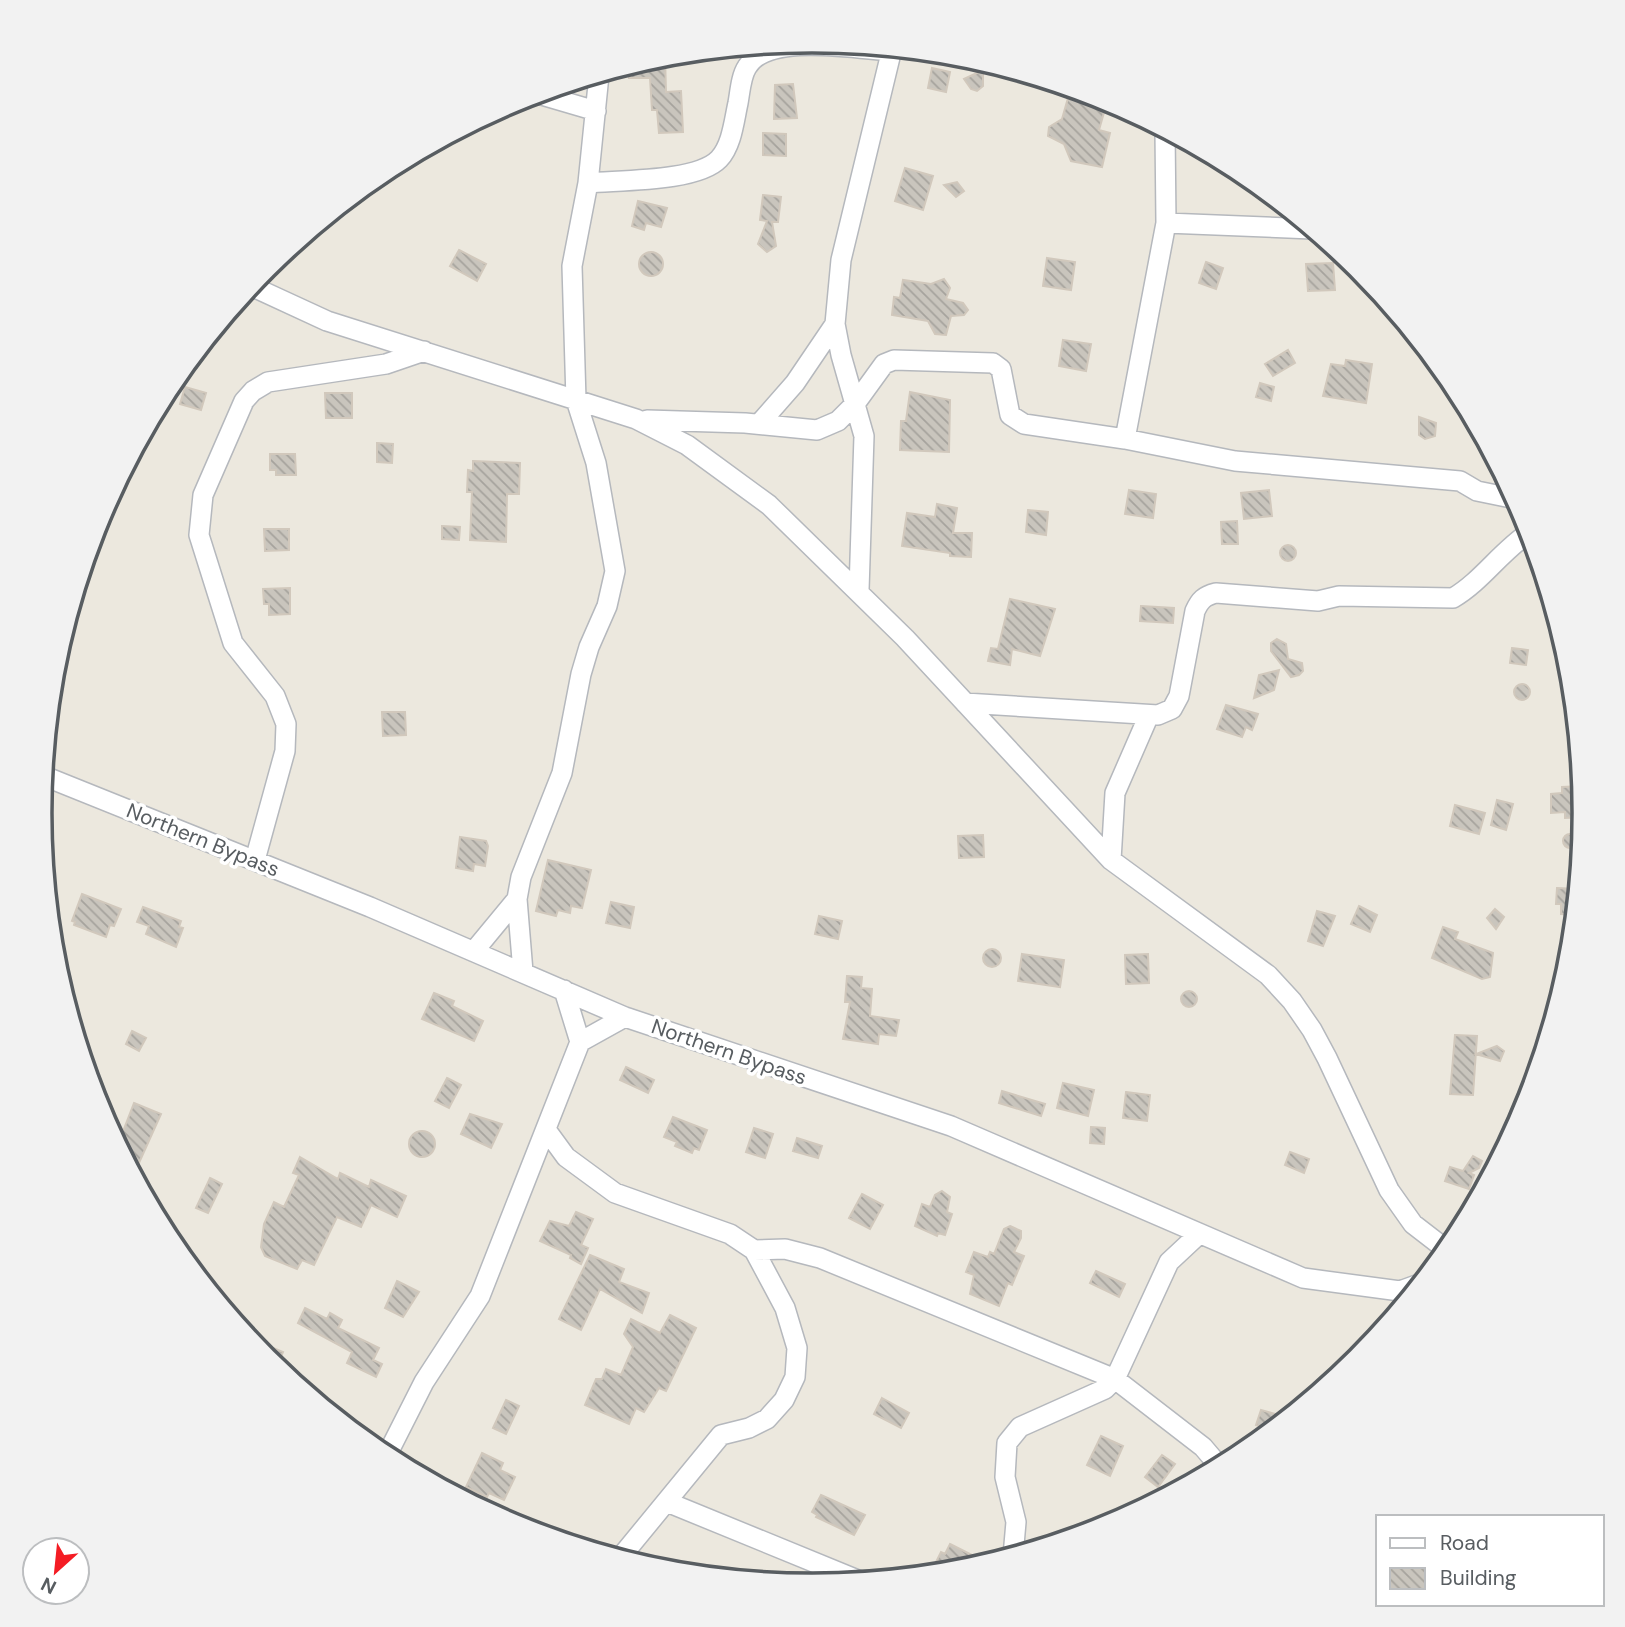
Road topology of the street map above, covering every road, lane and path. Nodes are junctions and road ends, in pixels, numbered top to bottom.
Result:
1 (761, 55) edge
2 (890, 58) edge
3 (597, 85) edge
4 (555, 99) edge
5 (596, 110) junction
6 (1165, 141) edge
7 (588, 183) junction
8 (1166, 223) junction
9 (1297, 228) edge
10 (261, 291) edge
11 (835, 324) junction
12 (425, 351) junction
13 (576, 400) junction
14 (855, 404) junction
15 (636, 419) junction
16 (759, 424) junction
17 (1125, 439) junction
18 (1503, 496) edge
19 (1521, 538) edge
20 (859, 590) junction
21 (965, 704) junction
22 (1149, 715) junction
23 (53, 780) edge
24 (255, 860) junction
25 (1111, 860) junction
26 (517, 900) junction
27 (474, 951) junction
28 (523, 972) junction
29 (564, 990) junction
30 (625, 1017) junction
31 (580, 1042) junction
32 (547, 1131) junction
33 (1199, 1234) junction
34 (1438, 1244) edge
35 (754, 1250) junction
36 (1398, 1297) edge
37 (1115, 1379) junction
38 (392, 1446) edge
39 (1213, 1459) edge
40 (667, 1502) junction
41 (1014, 1546) edge
42 (626, 1550) edge
43 (840, 1573) edge

1 - 7 street
2 - 11 street
3 - 5 street
4 - 5 street
5 - 7 street
6 - 8 street
7 - 13 street
8 - 9 street
8 - 17 street
10 - 12 street
11 - 14 street
11 - 16 street
12 - 13 street
12 - 24 street
13 - 15 street
13 - 26 street
14 - 16 street
14 - 17 street
14 - 20 street
15 - 16 street
15 - 20 street
17 - 18 street
19 - 22 street
20 - 21 street
21 - 22 street
21 - 25 street
22 - 25 street
23 - 24 street, Northern Bypass
24 - 27 street, Northern Bypass
25 - 34 street
26 - 27 street
26 - 28 street
27 - 28 street, Northern Bypass
28 - 29 street, Northern Bypass
29 - 30 street, Northern Bypass
29 - 31 street
30 - 31 street
30 - 33 street, Northern Bypass
31 - 32 street
32 - 35 street
32 - 38 street
33 - 36 street, Northern Bypass
33 - 37 street
35 - 37 street
35 - 40 street
37 - 39 street
37 - 41 street
40 - 42 street
40 - 43 street

